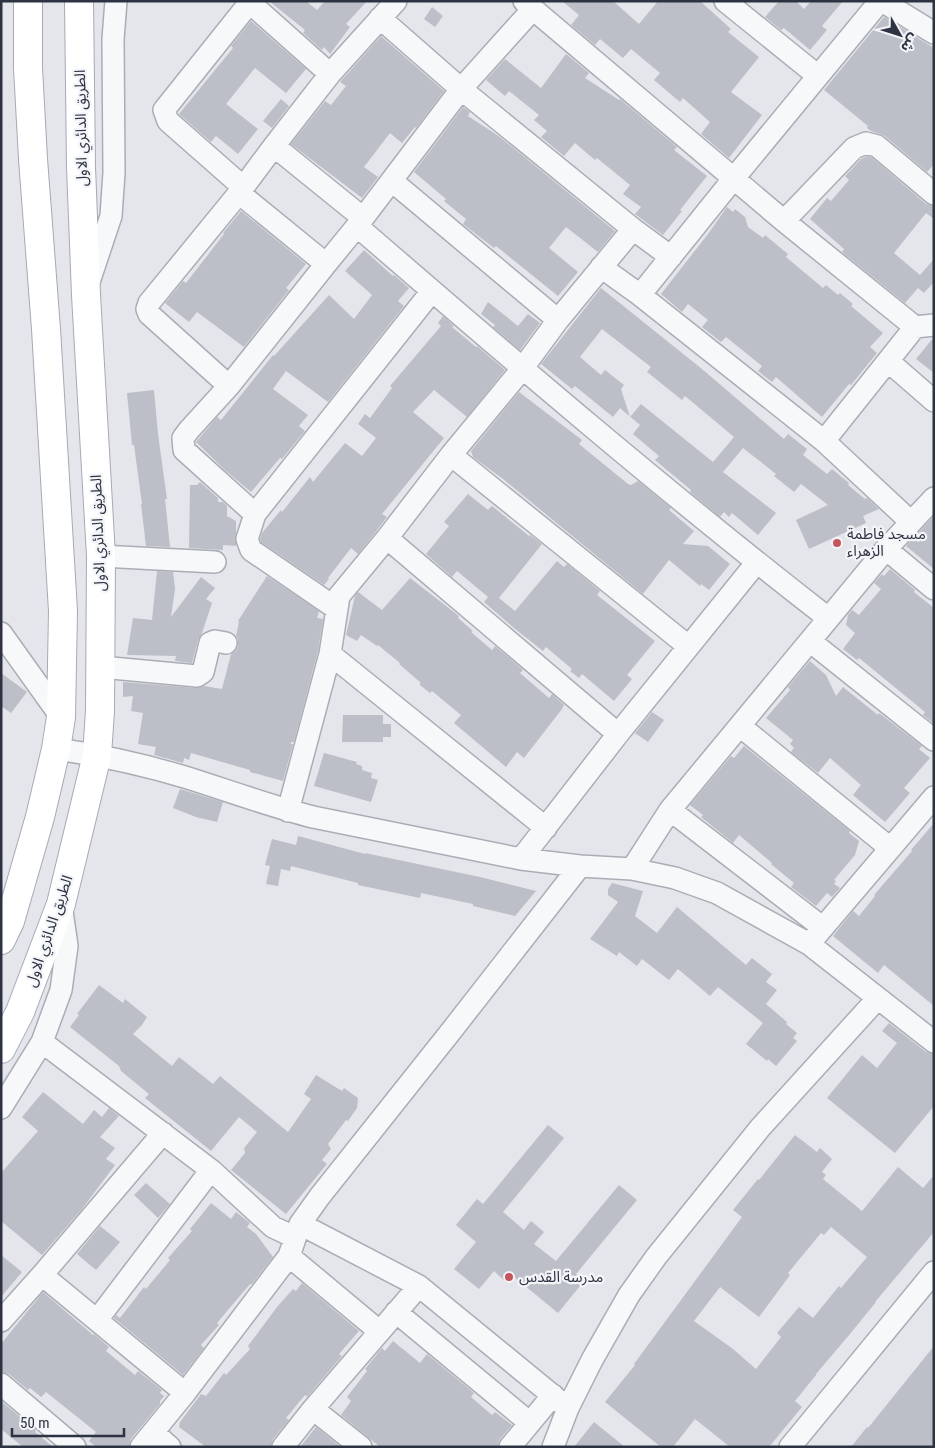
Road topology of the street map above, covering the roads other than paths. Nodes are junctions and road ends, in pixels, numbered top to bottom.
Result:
1 (28, 1) edge
2 (79, 1) edge
3 (116, 1) edge
4 (396, 1) edge
5 (725, 1) edge
6 (881, 1) edge
7 (249, 2) edge
8 (528, 5) edge
9 (380, 18) junction
10 (934, 33) edge
11 (330, 74) junction
12 (818, 76) junction
13 (461, 89) junction
14 (274, 146) junction
15 (734, 178) junction
16 (392, 180) junction
17 (241, 190) junction
18 (934, 194) edge
19 (784, 221) junction
20 (360, 222) junction
21 (633, 229) junction
22 (672, 257) junction
23 (326, 264) junction
24 (601, 267) junction
25 (432, 291) junction
26 (86, 295) junction
27 (640, 296) junction
28 (558, 320) junction
29 (924, 326) edge
30 (888, 361) junction
31 (522, 369) junction
32 (229, 386) junction
33 (934, 401) edge
34 (824, 441) junction
35 (451, 455) junction
36 (934, 498) edge
37 (255, 514) junction
38 (911, 522) junction
39 (387, 538) junction
40 (886, 549) junction
41 (101, 556) junction
42 (215, 562) dead end
43 (756, 562) junction
44 (934, 589) edge
45 (337, 609) junction
46 (828, 618) junction
47 (1, 633) edge
48 (810, 641) junction
49 (226, 643) dead end
50 (688, 646) junction
51 (330, 654) junction
52 (101, 667) junction
53 (61, 717) junction
54 (740, 726) junction
55 (618, 734) junction
56 (934, 740) edge
57 (56, 749) junction
58 (97, 755) junction
59 (934, 797) edge
60 (670, 810) junction
61 (288, 811) junction
62 (546, 828) junction
63 (890, 848) junction
64 (521, 858) junction
65 (580, 866) junction
66 (632, 869) junction
67 (61, 904) junction
68 (822, 927) junction
69 (1, 940) edge
70 (808, 944) junction
71 (878, 998) junction
72 (931, 1035) edge
73 (42, 1042) junction
74 (1, 1049) edge
75 (1, 1108) edge
76 (163, 1133) junction
77 (211, 1170) junction
78 (295, 1239) junction
79 (934, 1272) edge
80 (42, 1276) junction
81 (419, 1286) junction
82 (396, 1312) junction
83 (97, 1320) junction
84 (1, 1321) edge
85 (379, 1331) junction
86 (1, 1384) edge
87 (185, 1393) junction
88 (560, 1402) junction
89 (313, 1409) junction
90 (530, 1423) junction
91 (147, 1440) edge
92 (75, 1447) edge
93 (170, 1447) edge
94 (283, 1447) edge
95 (361, 1447) edge
96 (510, 1447) edge
97 (553, 1447) edge
98 (790, 1447) edge

1 - 53 main road
2 - 26 main road, الطريق الدائري الاول
3 - 26 street
4 - 9 street
5 - 12 street
6 - 10 street
6 - 12 street
7 - 11 street
7 - 17 street
8 - 13 street
8 - 15 street
9 - 11 street
9 - 13 street
11 - 14 street
12 - 15 street
13 - 16 street
13 - 21 street
14 - 17 street
14 - 20 street
15 - 19 street
15 - 22 street
16 - 20 street
16 - 28 street
17 - 23 street
17 - 32 street
18 - 19 street
19 - 29 street
20 - 23 street
20 - 25 street
21 - 22 street
21 - 24 street
22 - 27 street
23 - 32 street
24 - 27 street
24 - 28 street
25 - 31 street
25 - 37 street
26 - 41 main road, الطريق الدائري الاول
27 - 34 street
28 - 31 street
29 - 30 street
30 - 33 street
30 - 34 street
31 - 35 street
31 - 43 street
32 - 37 street
34 - 38 street
35 - 39 street
35 - 50 street
36 - 38 street
37 - 45 street
38 - 40 street
39 - 45 street
39 - 55 street
40 - 44 street
40 - 46 street
41 - 42 street
41 - 52 main road, الطريق الدائري الاول
43 - 46 street
43 - 50 street
45 - 51 street
46 - 48 street
47 - 53 street
48 - 54 street
48 - 56 street
49 - 52 street
50 - 55 street
51 - 61 street
51 - 62 street
52 - 58 main road, الطريق الدائري الاول
53 - 57 main road
54 - 60 street
54 - 63 street
55 - 62 street
57 - 58 street
57 - 69 main road
58 - 61 street
58 - 67 main road, الطريق الدائري الاول
59 - 63 street
60 - 66 street
60 - 68 street
61 - 64 street
62 - 64 street
63 - 68 street
64 - 65 street
65 - 66 street
65 - 78 street
66 - 70 street
67 - 73 street
67 - 74 main road, الطريق الدائري الاول
68 - 70 street
70 - 71 street
71 - 72 street
71 - 88 street
73 - 75 street
73 - 76 street
76 - 77 street
76 - 80 street
77 - 78 street
77 - 83 street
78 - 81 street
78 - 85 street
78 - 87 street
79 - 98 street
80 - 83 street
80 - 84 street
81 - 82 street
81 - 88 street
82 - 85 street
82 - 90 street
83 - 87 street
85 - 89 street
86 - 92 street
87 - 91 street
88 - 90 street
88 - 97 street
89 - 94 street
89 - 95 street
90 - 96 street
91 - 93 street

